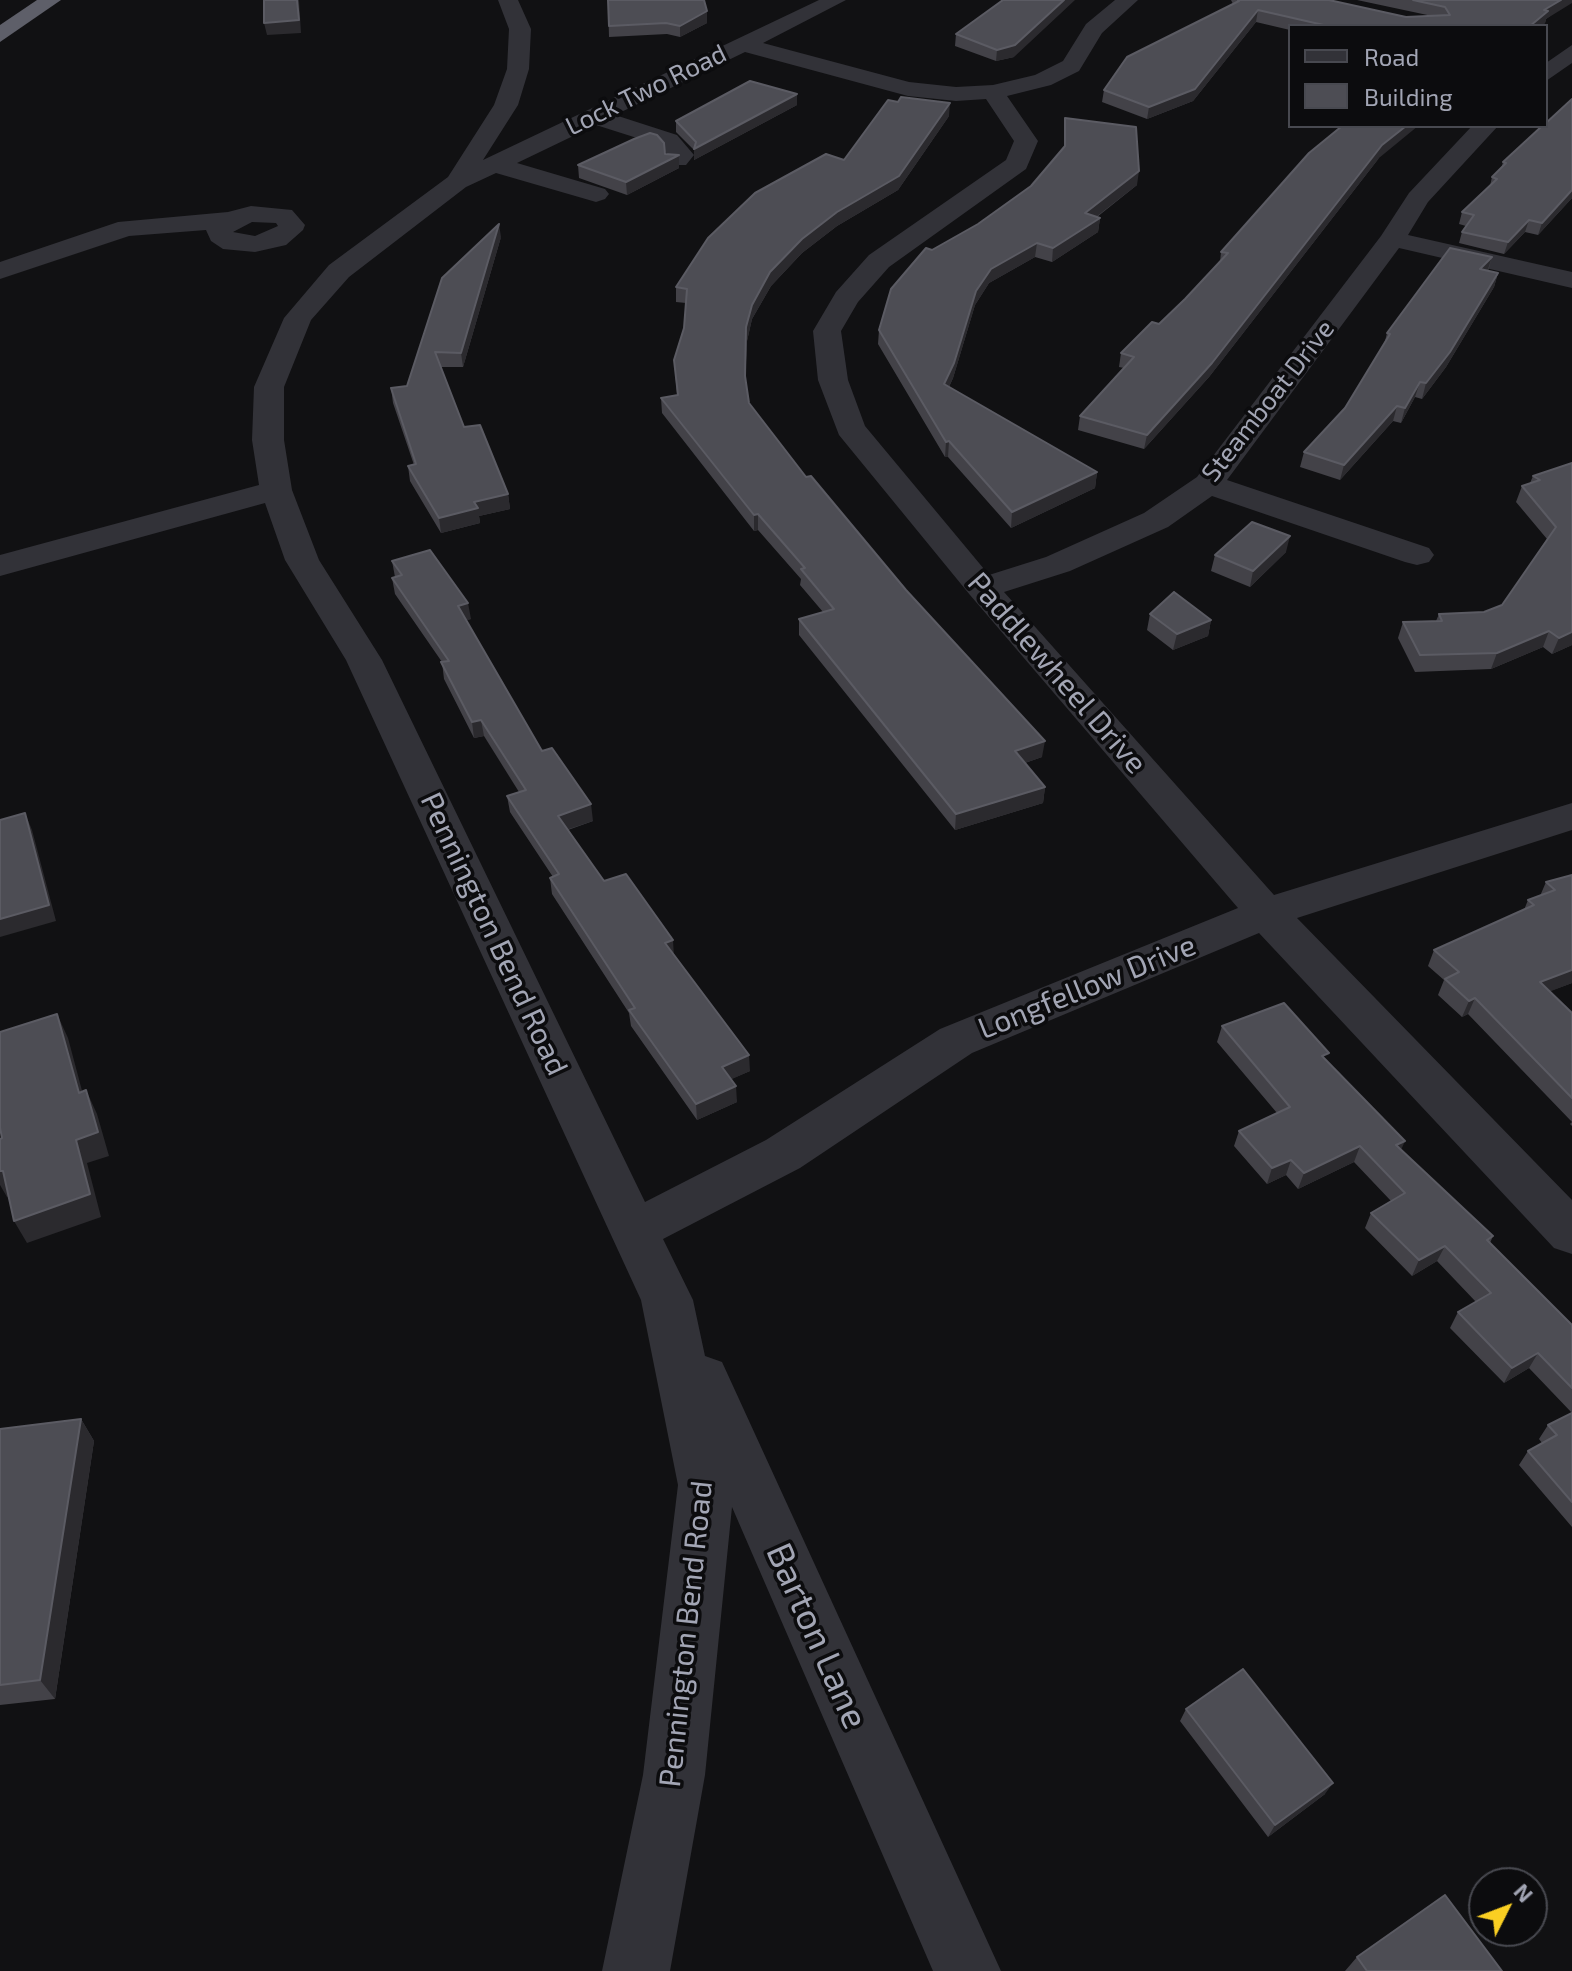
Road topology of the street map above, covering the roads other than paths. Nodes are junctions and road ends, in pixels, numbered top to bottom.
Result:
1 (51, 0) edge
2 (508, 0) edge
3 (836, 0) edge
4 (1128, 0) edge
5 (0, 35) edge
6 (740, 44) junction
7 (1564, 54) edge
8 (1548, 72) edge
9 (993, 92) junction
10 (593, 116) junction
11 (1484, 128) edge
12 (677, 160) edge
13 (476, 173) junction
14 (596, 194) dead end
15 (230, 220) dead end
16 (1392, 239) junction
17 (0, 271) edge
18 (1572, 280) edge
19 (1208, 484) junction
20 (276, 490) junction
21 (1417, 555) dead end
22 (0, 566) edge
23 (982, 588) junction
24 (1572, 816) edge
25 (1266, 913) junction
26 (634, 1231) junction
27 (1572, 1233) edge
28 (667, 1300) junction
29 (636, 1971) edge
30 (967, 1971) edge

1 - 5 highway
2 - 13 street, Pennington Bend Road
3 - 6 street, Lock Two Road
4 - 9 street
6 - 9 street
6 - 10 street, Lock Two Road
7 - 8 street
9 - 23 street, Paddlewheel Drive
10 - 12 street
10 - 13 street, Lock Two Road
11 - 16 street, Steamboat Drive
13 - 14 street
13 - 20 street, Pennington Bend Road
15 - 17 street
16 - 18 street
16 - 19 street, Steamboat Drive
19 - 21 street
19 - 23 street, Steamboat Drive
20 - 22 street
20 - 26 street, Pennington Bend Road
23 - 25 street, Paddlewheel Drive
24 - 25 street, Longfellow Drive
25 - 26 street, Longfellow Drive
25 - 27 street, Paddlewheel Drive
26 - 28 street, Pennington Bend Road
28 - 29 street, Pennington Bend Road
28 - 30 street, Barton Lane

